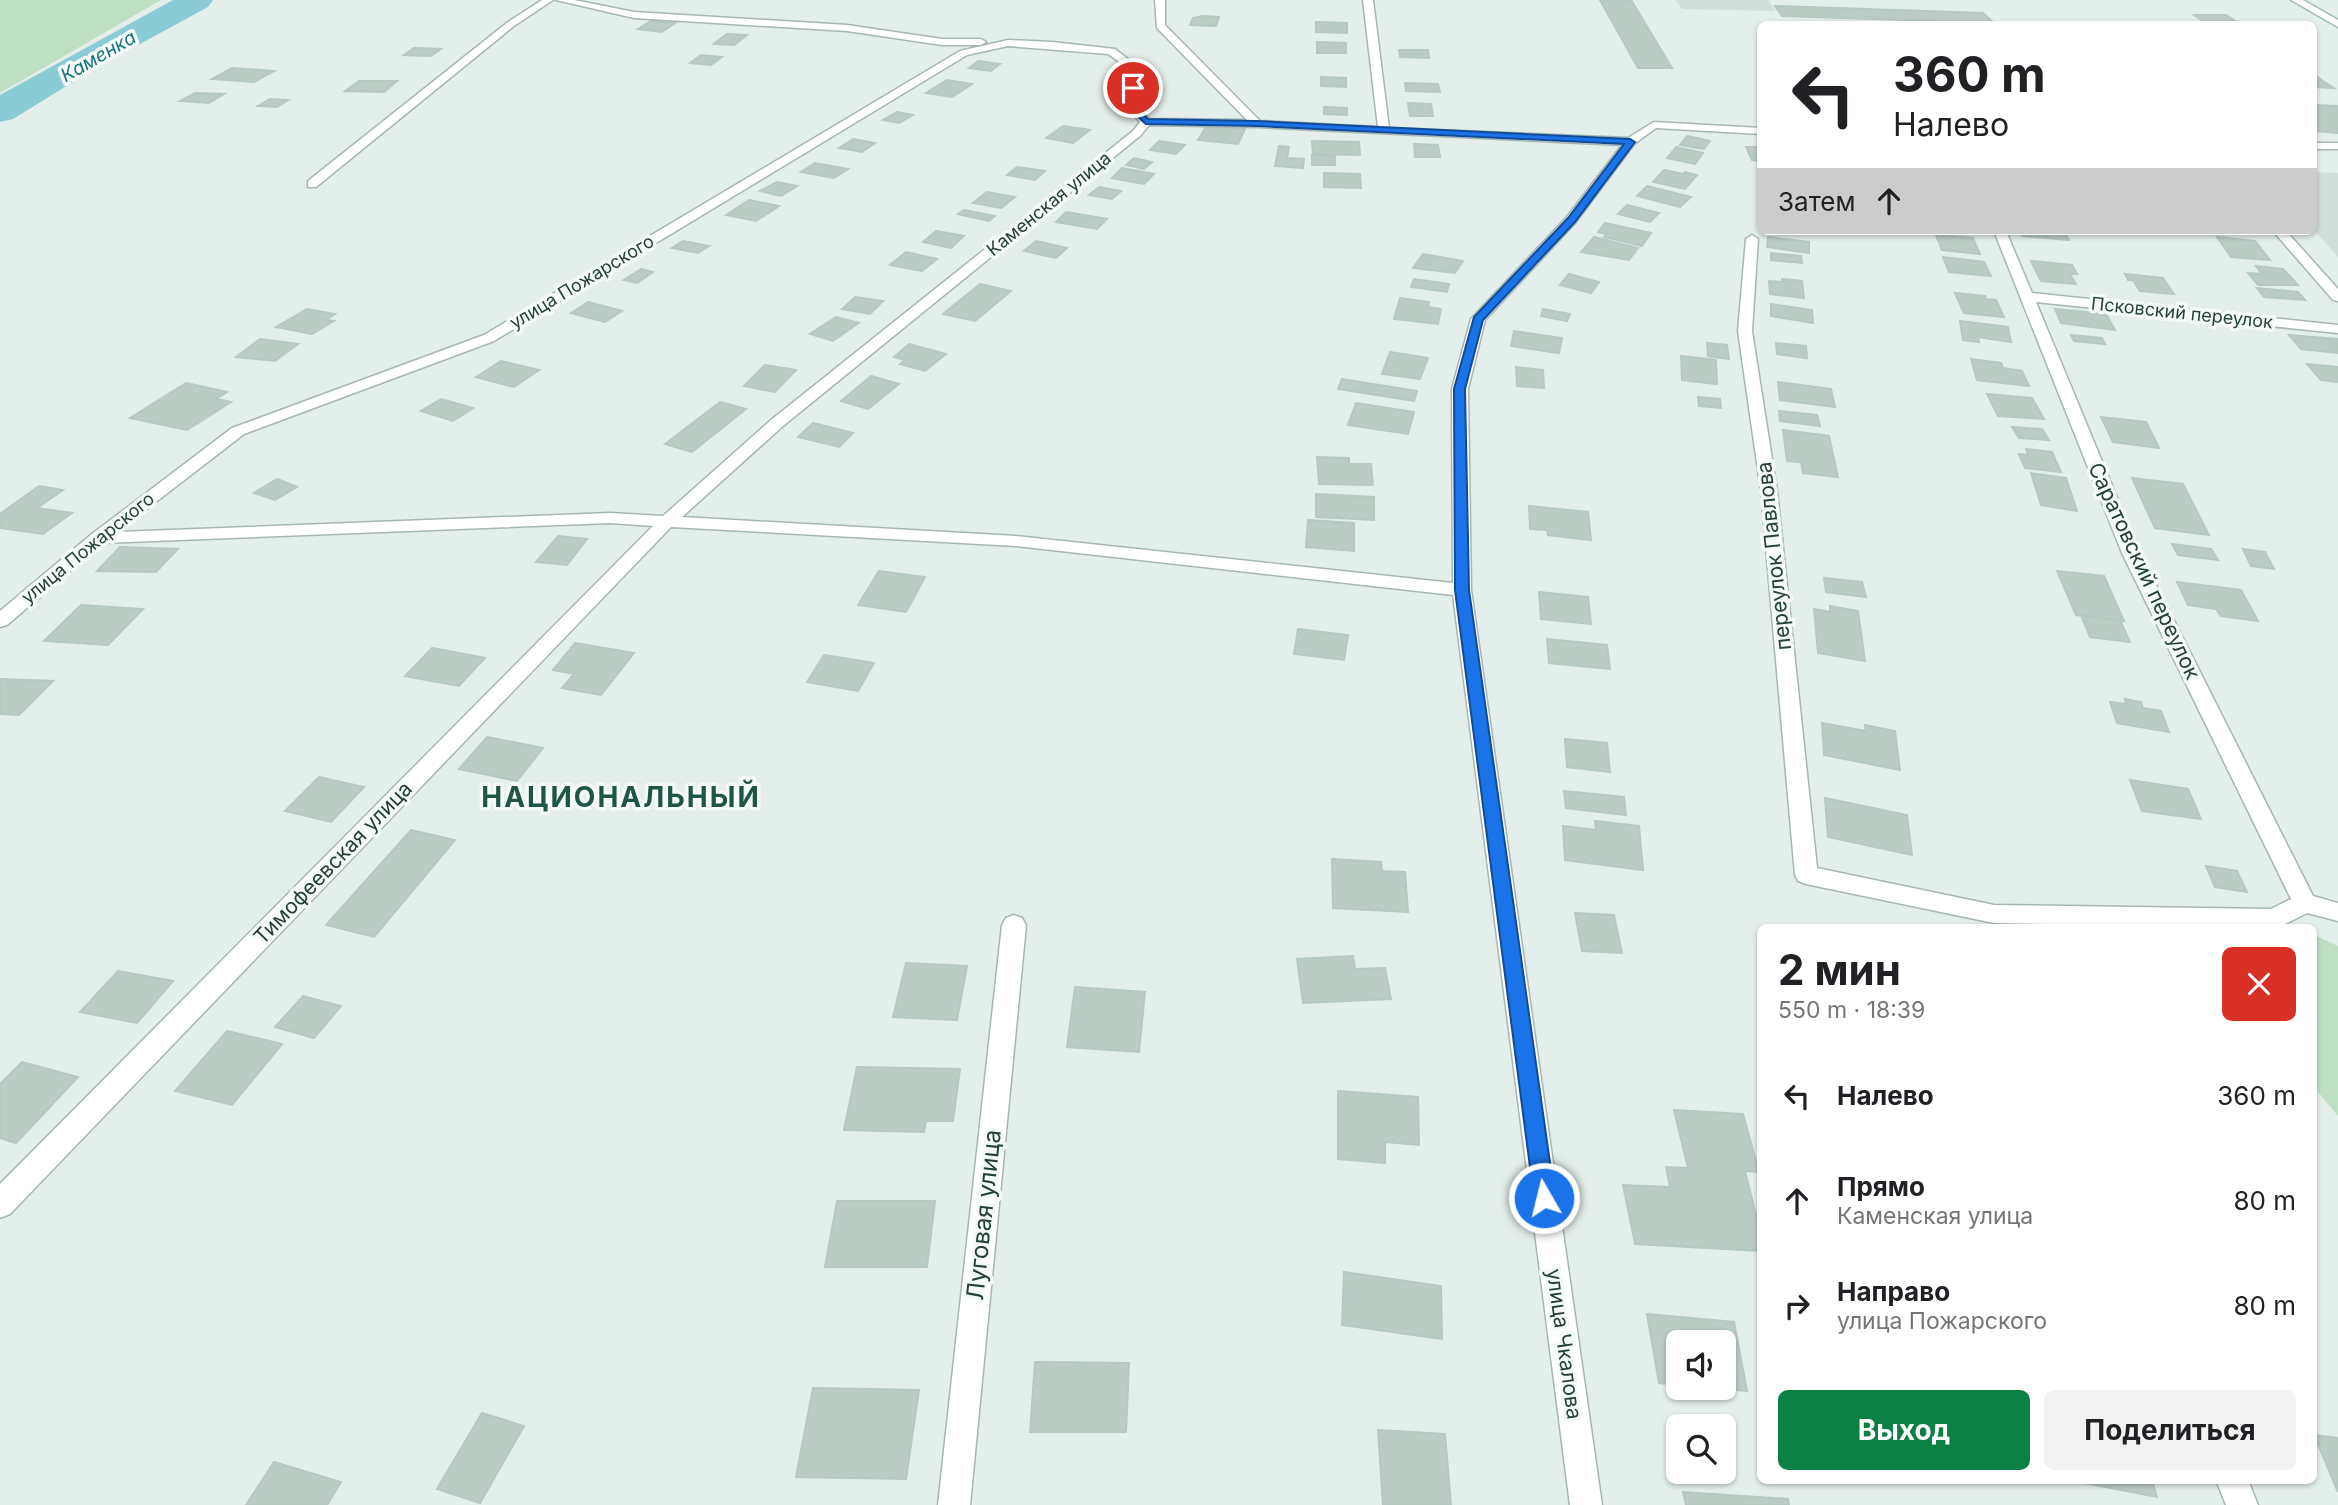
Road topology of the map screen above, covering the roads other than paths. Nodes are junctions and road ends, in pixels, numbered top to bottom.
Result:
1 (548, 0) edge
2 (561, 0) edge
3 (1160, 0) edge
4 (1368, 0) edge
5 (2296, 0) edge
6 (2338, 24) edge
7 (1008, 43) junction
8 (1146, 122) junction
9 (1257, 124) junction
10 (1384, 131) junction
11 (1757, 131) edge
12 (1630, 142) junction
13 (2317, 146) edge
14 (2338, 146) edge
15 (312, 184) dead end
16 (2002, 235) edge
17 (2283, 235) edge
18 (1752, 239) dead end
19 (2026, 297) junction
20 (2338, 297) edge
21 (2338, 329) edge
22 (666, 522) junction
23 (98, 538) junction
24 (1462, 590) junction
25 (0, 621) edge
26 (2305, 903) junction
27 (2338, 912) edge
28 (1997, 921) edge
29 (1014, 925) dead end
30 (0, 1204) edge
31 (2234, 1484) edge
32 (954, 1505) edge
33 (1586, 1505) edge
34 (2242, 1505) edge

1 - 15 street
2 - 7 street
3 - 9 street
4 - 10 street
5 - 6 street
7 - 8 street, улица Пожарского
7 - 23 street, улица Пожарского
8 - 9 street
8 - 22 street, Каменская улица
9 - 10 street
10 - 12 street
11 - 12 street, улица Чкалова
12 - 24 street, улица Чкалова
13 - 14 street
16 - 19 street, Саратовский переулок
17 - 20 street
18 - 28 street, переулок Павлова
19 - 21 street, Псковский переулок
19 - 26 street, Саратовский переулок
22 - 23 street
22 - 24 street
22 - 30 street, Тимофеевская улица
23 - 25 street, улица Пожарского
24 - 33 street, улица Чкалова
26 - 27 street
26 - 28 street
29 - 32 street, Луговая улица
31 - 34 street

